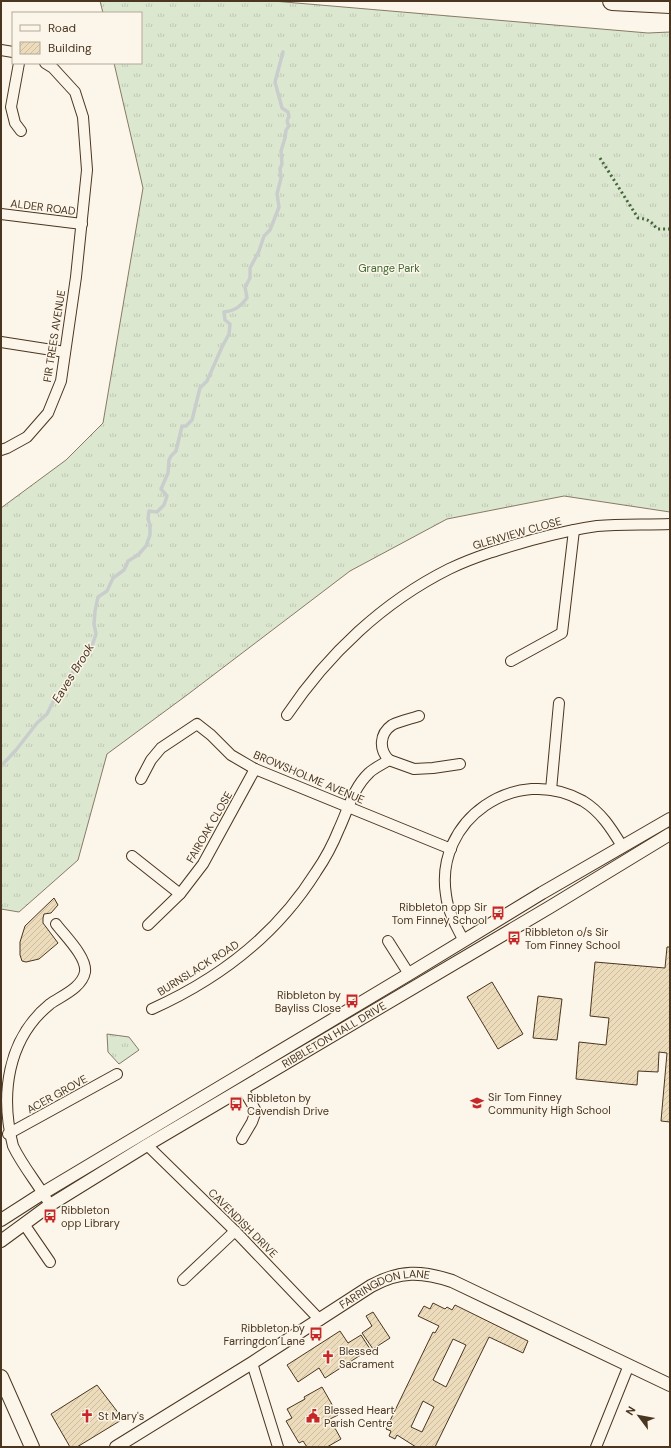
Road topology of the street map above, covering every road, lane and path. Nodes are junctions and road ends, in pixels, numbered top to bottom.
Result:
1 (612, 1) edge
2 (670, 4) edge
3 (1, 50) edge
4 (12, 52) edge
5 (19, 64) edge
6 (47, 64) edge
7 (21, 131) dead end
8 (1, 214) edge
9 (82, 224) junction
10 (1, 342) edge
11 (65, 352) junction
12 (1, 450) edge
13 (670, 524) edge
14 (574, 530) junction
15 (511, 662) dead end
16 (560, 703) dead end
17 (287, 716) dead end
18 (419, 716) dead end
19 (389, 760) junction
20 (460, 764) dead end
21 (255, 769) junction
22 (141, 779) dead end
23 (551, 790) junction
24 (348, 808) junction
25 (670, 819) edge
26 (670, 834) edge
27 (622, 846) junction
28 (450, 849) junction
29 (132, 856) dead end
30 (630, 857) junction
31 (542, 893) junction
32 (180, 894) junction
33 (550, 907) junction
34 (56, 924) dead end
35 (148, 925) dead end
36 (388, 941) dead end
37 (464, 941) junction
38 (471, 953) junction
39 (409, 974) junction
40 (152, 1009) dead end
41 (258, 1072) junction
42 (117, 1074) dead end
43 (241, 1088) junction
44 (8, 1134) junction
45 (144, 1140) junction
46 (242, 1140) dead end
47 (43, 1193) junction
48 (50, 1205) junction
49 (1, 1220) edge
50 (24, 1224) junction
51 (235, 1232) junction
52 (1, 1240) edge
53 (50, 1262) dead end
54 (183, 1280) dead end
55 (320, 1320) junction
56 (252, 1363) junction
57 (629, 1365) junction
58 (1, 1377) edge
59 (670, 1385) edge
60 (32, 1447) edge
61 (116, 1447) edge
62 (278, 1447) edge
63 (596, 1447) edge

1 - 2 highway
3 - 4 street
5 - 7 street
6 - 9 street, FIR TREES AVENUE
8 - 9 street, ALDER ROAD
9 - 11 street, FIR TREES AVENUE
10 - 11 street
11 - 12 street, FIR TREES AVENUE
13 - 14 street, GLENVIEW CLOSE
14 - 15 street
14 - 17 street, GLENVIEW CLOSE
16 - 23 street
18 - 19 street
19 - 20 street
19 - 24 street, BURNSLACK ROAD
21 - 22 street, BROWSHOLME AVENUE
21 - 24 street, BROWSHOLME AVENUE
21 - 32 street, FAIROAK CLOSE
23 - 27 street
23 - 28 street
24 - 28 street, BROWSHOLME AVENUE
24 - 40 street, BURNSLACK ROAD
25 - 27 street, RIBBLETON HALL DRIVE
26 - 30 street, RIBBLETON HALL DRIVE
27 - 30 street
27 - 31 street, RIBBLETON HALL DRIVE
28 - 37 street
29 - 32 street
30 - 33 street, RIBBLETON HALL DRIVE
31 - 33 street
31 - 37 street, RIBBLETON HALL DRIVE
32 - 35 street, FAIROAK CLOSE
33 - 38 street, RIBBLETON HALL DRIVE
34 - 44 street
36 - 39 street
37 - 38 street
37 - 39 street, RIBBLETON HALL DRIVE
38 - 41 street, RIBBLETON HALL DRIVE
39 - 41 street, RIBBLETON HALL DRIVE
41 - 43 street, RIBBLETON HALL DRIVE
41 - 45 street, RIBBLETON HALL DRIVE
42 - 44 street, ACER GROVE
43 - 45 street, RIBBLETON HALL DRIVE
43 - 46 street
44 - 47 street
45 - 47 street, RIBBLETON HALL DRIVE
45 - 48 street, RIBBLETON HALL DRIVE
45 - 51 street, CAVENDISH DRIVE
47 - 48 street
47 - 49 street, RIBBLETON HALL DRIVE
48 - 50 street, RIBBLETON HALL DRIVE
50 - 52 street, RIBBLETON HALL DRIVE
50 - 53 street
51 - 54 street
51 - 55 street, CAVENDISH DRIVE
55 - 56 street, FARRINGDON LANE
55 - 57 street, FARRINGDON LANE
56 - 61 street, FARRINGDON LANE
56 - 62 street
57 - 59 street, FARRINGDON LANE
57 - 63 street
58 - 60 main road

